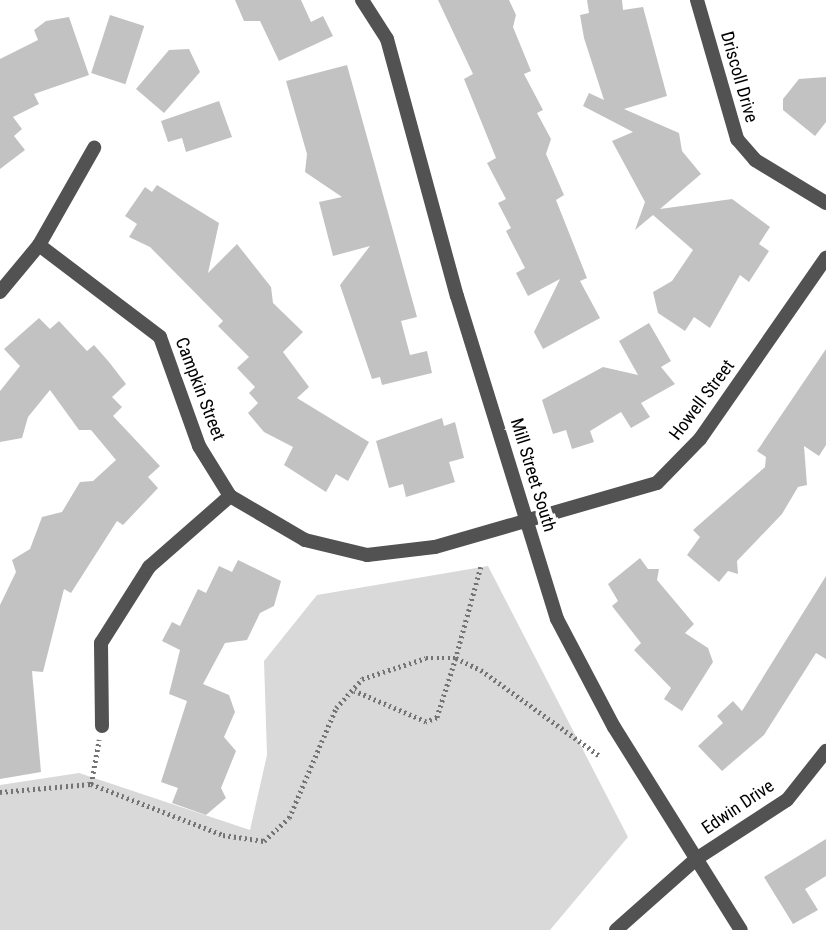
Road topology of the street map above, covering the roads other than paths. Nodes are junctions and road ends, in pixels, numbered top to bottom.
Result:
1 (362, 0) edge
2 (697, 0) edge
3 (94, 148) dead end
4 (826, 203) edge
5 (39, 245) junction
6 (826, 258) edge
7 (0, 292) edge
8 (230, 496) junction
9 (527, 523) junction
10 (102, 726) road end
11 (826, 751) edge
12 (696, 859) junction
13 (616, 930) edge
14 (741, 930) edge

1 - 9 street, Mill Street South
2 - 4 street, Driscoll Drive
3 - 5 street
5 - 7 street
5 - 8 street, Campkin Street
6 - 9 street, Howell Street
8 - 9 street, Campkin Street
8 - 10 street
9 - 12 street, Mill Street South
11 - 12 street, Edwin Drive
12 - 13 street, Edwin Drive
12 - 14 street, Mill Street South

